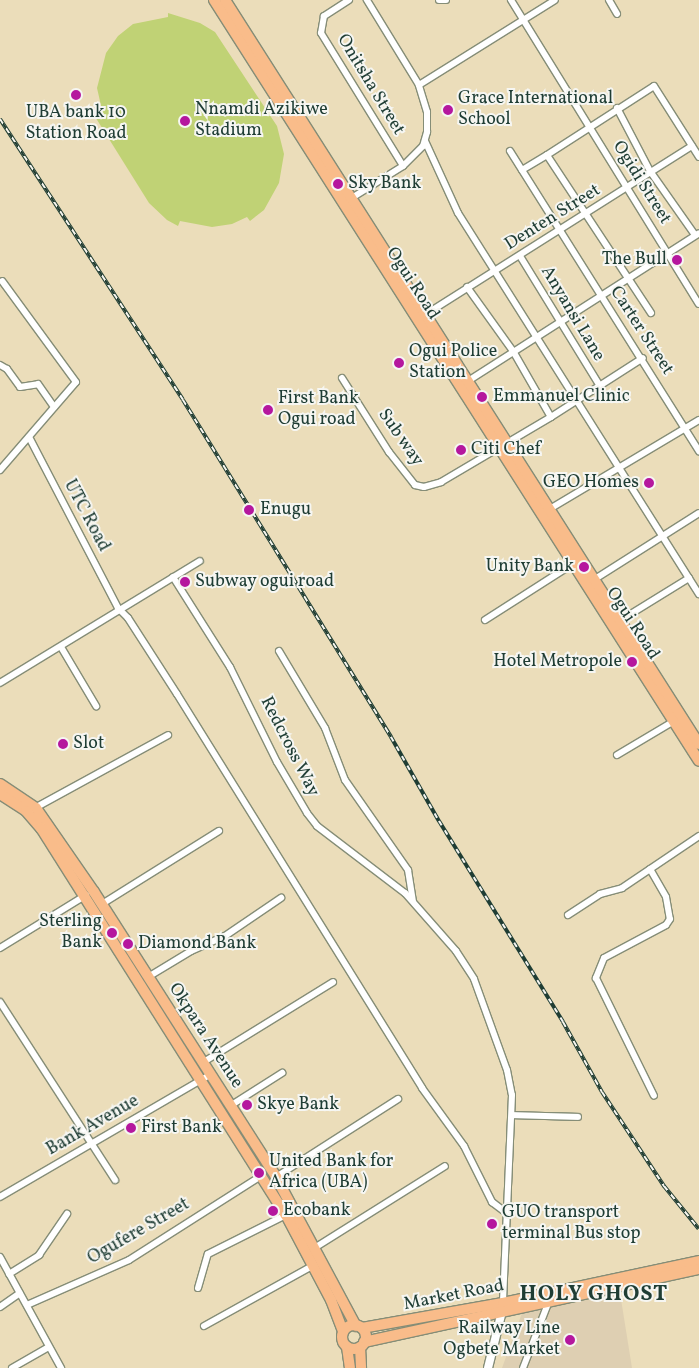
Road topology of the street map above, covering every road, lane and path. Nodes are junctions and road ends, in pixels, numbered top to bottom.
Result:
1 (214, 0) edge
2 (226, 0) edge
3 (348, 0) edge
4 (367, 0) edge
5 (439, 0) edge
6 (446, 0) edge
7 (511, 0) edge
8 (555, 0) edge
9 (609, 0) edge
10 (617, 14) dead end
11 (524, 21) junction
12 (419, 85) junction
13 (617, 108) junction
14 (587, 127) junction
15 (426, 141) junction
16 (692, 146) junction
17 (510, 152) dead end
18 (547, 154) junction
19 (699, 156) edge
20 (403, 166) junction
21 (522, 170) junction
22 (650, 171) junction
23 (627, 189) junction
24 (352, 198) junction
25 (341, 204) junction
26 (584, 216) junction
27 (560, 231) junction
28 (697, 234) edge
29 (668, 254) junction
30 (520, 256) junction
31 (494, 271) junction
32 (628, 278) junction
33 (2, 281) dead end
34 (467, 287) junction
35 (600, 296) junction
36 (699, 304) edge
37 (651, 313) dead end
38 (426, 314) junction
39 (416, 320) junction
40 (558, 322) junction
41 (537, 337) junction
42 (513, 351) junction
43 (643, 358) junction
44 (0, 365) edge
45 (342, 378) dead end
46 (468, 381) junction
47 (600, 386) junction
48 (576, 401) junction
49 (54, 407) junction
50 (551, 417) junction
51 (699, 420) edge
52 (685, 429) junction
53 (29, 437) junction
54 (503, 445) junction
55 (699, 451) edge
56 (617, 468) junction
57 (0, 470) edge
58 (546, 511) junction
59 (699, 513) edge
60 (662, 536) junction
61 (200, 562) dead end
62 (574, 563) junction
63 (173, 577) junction
64 (689, 578) junction
65 (596, 579) junction
66 (699, 594) edge
67 (118, 608) junction
68 (486, 620) dead end
69 (621, 620) junction
70 (61, 647) junction
71 (279, 651) dead end
72 (0, 683) edge
73 (96, 706) dead end
74 (674, 721) junction
75 (168, 735) dead end
76 (699, 744) edge
77 (617, 755) dead end
78 (699, 761) edge
79 (0, 784) edge
80 (0, 794) edge
81 (31, 809) junction
82 (219, 831) dead end
83 (699, 836) edge
84 (650, 869) junction
85 (89, 894) junction
86 (281, 898) dead end
87 (413, 901) junction
88 (102, 904) junction
89 (568, 915) dead end
90 (129, 947) junction
91 (0, 948) edge
92 (119, 953) junction
93 (148, 978) junction
94 (333, 982) dead end
95 (0, 1002) edge
96 (202, 1063) junction
97 (282, 1073) dead end
98 (206, 1078) junction
99 (654, 1096) dead end
100 (398, 1099) dead end
101 (230, 1106) junction
102 (512, 1115) junction
103 (578, 1117) dead end
104 (92, 1144) junction
105 (445, 1166) dead end
106 (261, 1176) junction
107 (276, 1177) junction
108 (115, 1180) dead end
109 (0, 1197) edge
110 (67, 1214) dead end
111 (508, 1214) junction
112 (286, 1215) junction
113 (298, 1225) junction
114 (316, 1247) junction
115 (0, 1257) edge
116 (699, 1261) edge
117 (314, 1265) junction
118 (699, 1269) edge
119 (9, 1274) junction
120 (198, 1288) dead end
121 (20, 1294) junction
122 (549, 1301) junction
123 (27, 1305) junction
124 (0, 1307) edge
125 (503, 1307) junction
126 (204, 1326) dead end
127 (359, 1327) junction
128 (343, 1332) junction
129 (362, 1345) junction
130 (347, 1347) junction
131 (47, 1348) junction
132 (12, 1368) edge
133 (61, 1368) edge
134 (350, 1368) edge
135 (362, 1368) edge
136 (488, 1368) edge
137 (523, 1368) edge

1 - 25 main road, Ogui Road
2 - 24 main road, Ogui Road
3 - 20 street, Onitsha Street
4 - 12 street
5 - 6 street
7 - 11 street, Ogidi Street
8 - 11 street
9 - 10 street
11 - 12 street
11 - 14 street, Ogidi Street
12 - 15 street
13 - 14 street
13 - 16 street
13 - 22 street
14 - 18 street
14 - 23 street, Ogidi Street
15 - 20 street
15 - 31 street, Denten Street
16 - 19 street
16 - 22 street, Denten Street
17 - 21 street, Carter Street
18 - 21 street
18 - 26 street
20 - 24 street
21 - 27 street, Carter Street
22 - 23 street, Denten Street
22 - 28 street
23 - 26 street, Denten Street
23 - 29 street, Ogidi Street
24 - 25 street
24 - 38 main road, Ogui Road
25 - 39 main road, Ogui Road
26 - 27 street, Denten Street
26 - 32 street
27 - 30 street, Denten Street
27 - 35 street, Carter Street
28 - 29 street
29 - 32 street
29 - 36 street, Ogidi Street
30 - 31 street, Denten Street
30 - 40 street, Anyansi Lane
31 - 34 street, Denten Street
31 - 41 street, Denten Street
32 - 35 street
32 - 37 street
33 - 49 street
34 - 38 street, Denten Street
34 - 42 street
35 - 40 street
35 - 43 street, Carter Street
38 - 39 street, Denten Street
38 - 46 main road, Ogui Road
39 - 54 main road, Ogui Road
40 - 41 street
40 - 47 street, Anyansi Lane
41 - 42 street
41 - 48 street, Denten Street
42 - 46 street
42 - 50 street
43 - 47 street
43 - 52 street, Carter Street
44 - 49 street
45 - 54 street, Sub way
46 - 54 main road, Ogui Road
47 - 48 street
48 - 50 street
48 - 56 street, Denten Street
49 - 53 street
50 - 54 street
51 - 52 street
52 - 55 street, Carter Street
52 - 56 street
53 - 57 street
53 - 67 street, UTC Road
54 - 58 main road, Ogui Road
56 - 58 street
56 - 60 street, Denten Street
58 - 62 main road, Ogui Road
58 - 65 main road, Ogui Road
59 - 60 street
60 - 64 street, Denten Street
60 - 65 street
61 - 63 street
62 - 68 street
62 - 74 main road, Ogui Road
63 - 67 street
63 - 87 street, Redcross Way
64 - 66 street, Denten Street
64 - 69 street
65 - 69 main road, Ogui Road
67 - 70 street
67 - 111 street, UTC Road
69 - 76 main road, Ogui Road
70 - 72 street
70 - 73 street
71 - 87 street
74 - 77 street
74 - 78 main road, Ogui Road
75 - 81 street
79 - 81 main road, Okpara Avenue
80 - 81 main road, Okpara Avenue
81 - 85 main road, Okpara Avenue
82 - 88 street
83 - 84 street
84 - 89 street
84 - 99 street
85 - 88 main road, Okpara Avenue
85 - 91 street
85 - 92 main road, Okpara Avenue
86 - 93 street
87 - 102 street, Redcross Way
88 - 90 main road, Okpara Avenue
90 - 92 main road
90 - 93 main road, Okpara Avenue
92 - 98 main road, Okpara Avenue
93 - 96 main road, Okpara Avenue
94 - 96 street
95 - 104 street
96 - 98 main road, Okpara Avenue
97 - 101 street
98 - 101 main road, Okpara Avenue
98 - 104 street, Bank Avenue
98 - 106 main road, Okpara Avenue
100 - 107 street
101 - 107 main road, Okpara Avenue
102 - 103 street
102 - 111 street, Redcross Way
104 - 108 street
104 - 109 street, Bank Avenue
105 - 114 street
106 - 112 main road, Okpara Avenue
106 - 123 street, Ogufere Street
107 - 113 main road, Okpara Avenue
110 - 119 street
111 - 125 street, Redcross Way
112 - 113 main road, Okpara Avenue
112 - 120 street
113 - 114 main road, Okpara Avenue
113 - 117 main road, Okpara Avenue
114 - 127 main road, Okpara Avenue
115 - 119 street
116 - 125 main road, Market Road
117 - 126 street
117 - 128 main road, Okpara Avenue
118 - 122 main road, Market Road
119 - 121 street
121 - 123 street
121 - 124 street
122 - 125 main road, Market Road
122 - 137 street
123 - 131 street
125 - 127 main road, Market Road
125 - 129 main road, Market Road
125 - 136 street
127 - 128 main road
127 - 129 main road
128 - 130 main road
129 - 130 main road
129 - 135 main road
130 - 134 main road
131 - 132 street
131 - 133 street

